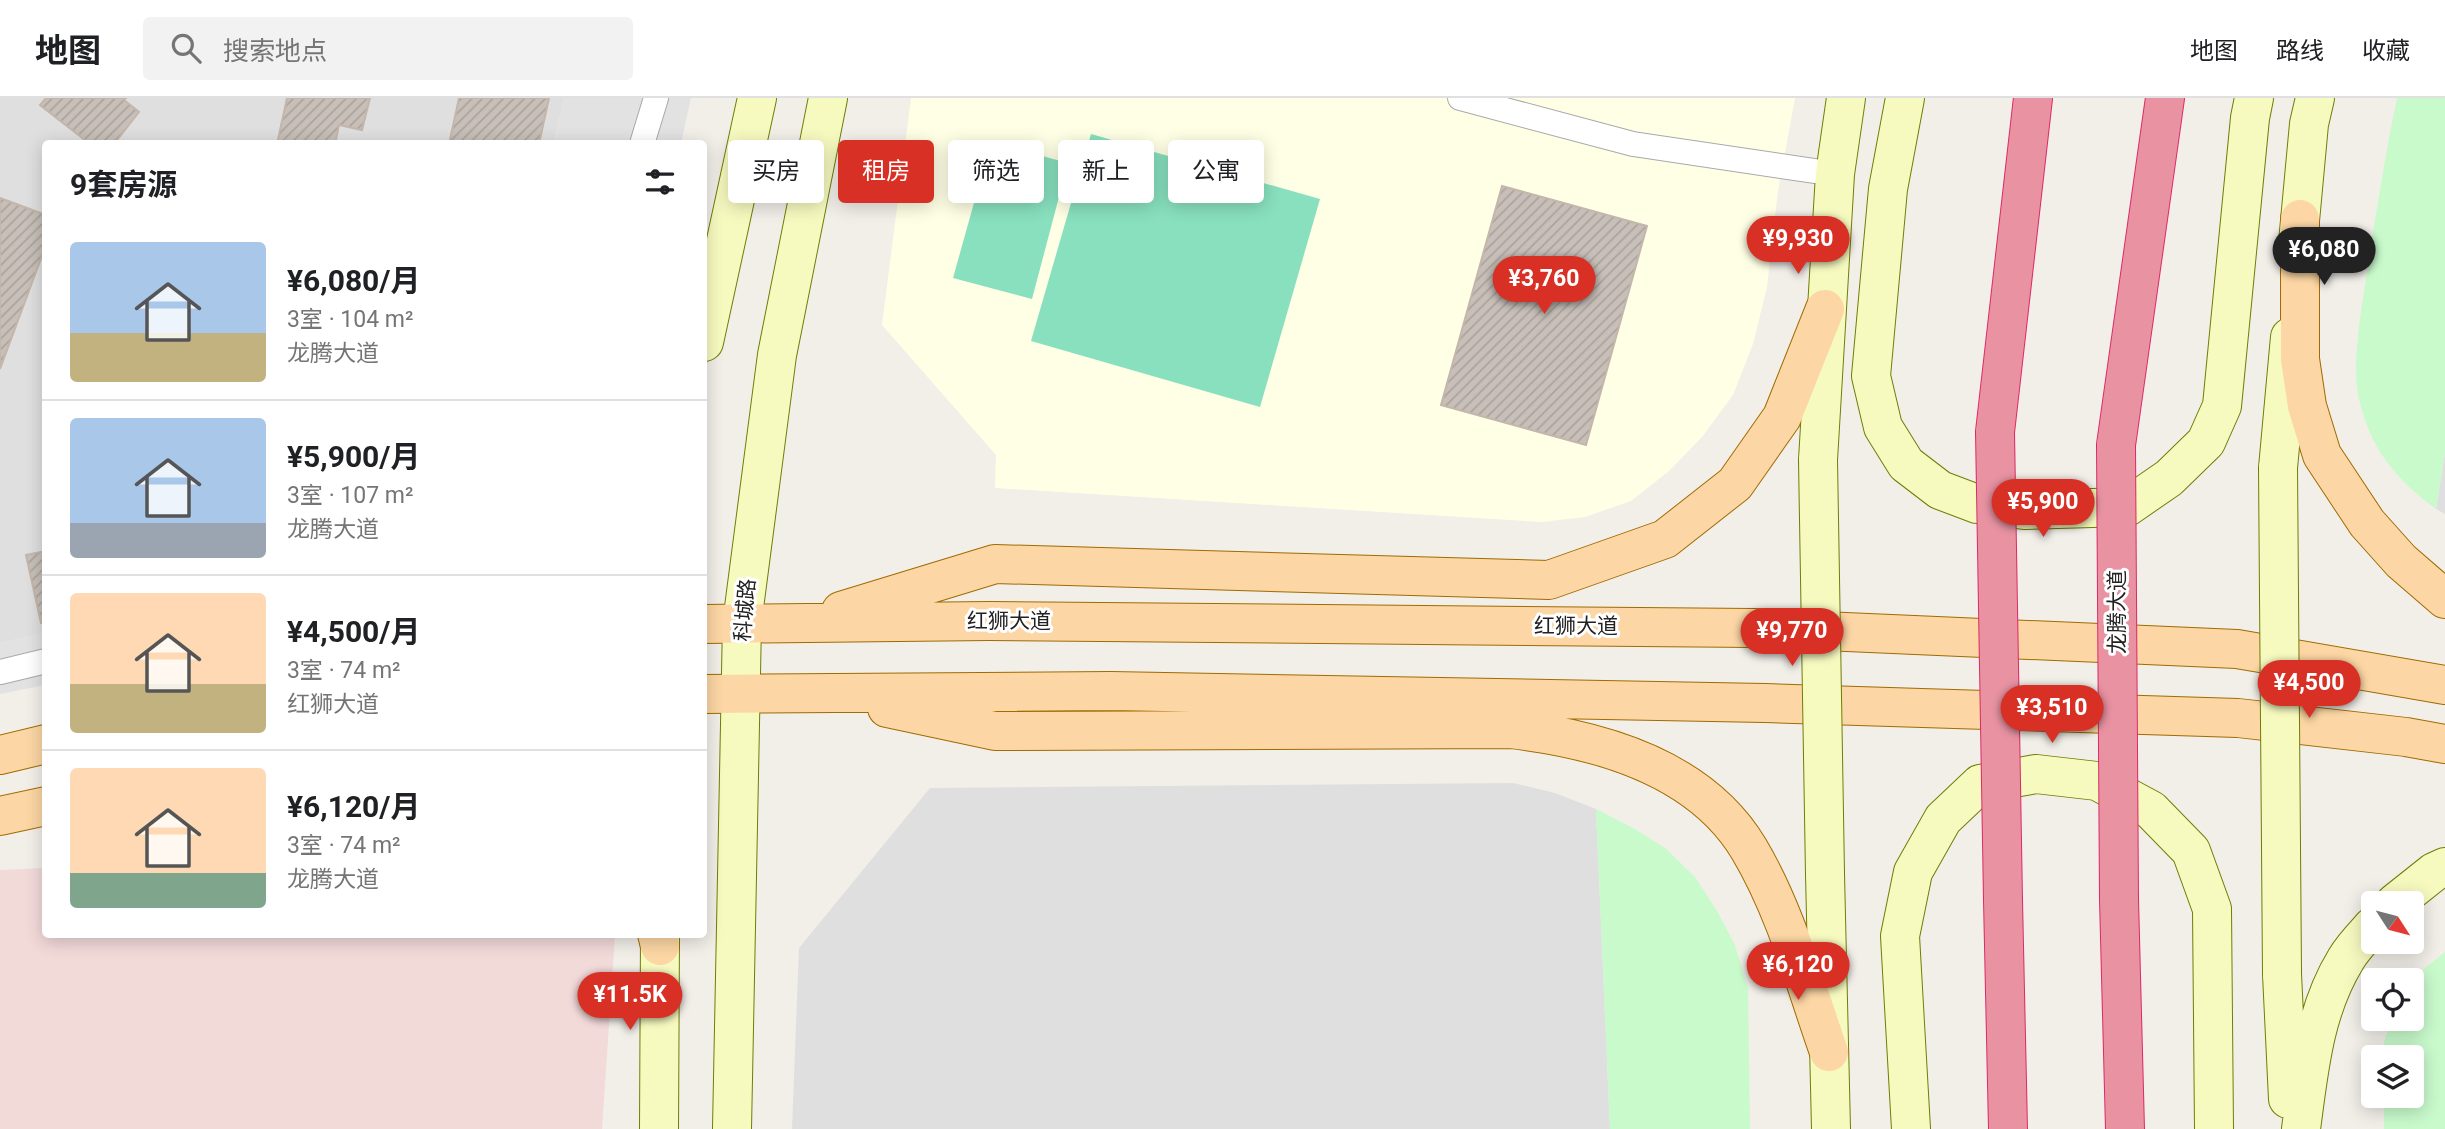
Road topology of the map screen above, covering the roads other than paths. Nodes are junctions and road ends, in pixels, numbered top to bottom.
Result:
1 (656, 98) edge
2 (757, 98) edge
3 (828, 98) edge
4 (1460, 98) edge
5 (1846, 98) edge
6 (1905, 98) edge
7 (2033, 98) edge
8 (2165, 98) edge
9 (2253, 98) edge
10 (2315, 98) edge
11 (643, 140) edge
12 (1835, 174) junction
13 (2301, 219) junction
14 (1825, 309) junction
15 (707, 328) edge
16 (2445, 599) edge
17 (742, 623) junction
18 (801, 623) junction
19 (707, 624) edge
20 (42, 662) edge
21 (0, 672) edge
22 (2445, 685) edge
23 (813, 692) junction
24 (722, 693) edge
25 (2445, 744) edge
26 (42, 745) edge
27 (0, 755) edge
28 (42, 807) edge
29 (0, 816) edge
30 (2445, 867) edge
31 (2410, 891) edge
32 (659, 938) edge
33 (2361, 940) edge
34 (1829, 1052) junction
35 (659, 1129) edge
36 (732, 1129) edge
37 (1830, 1129) edge
38 (1912, 1129) edge
39 (2008, 1129) edge
40 (2124, 1129) edge
41 (2214, 1129) edge
42 (2290, 1129) edge
43 (2301, 1129) edge

1 - 11 lane
2 - 15 main road
3 - 17 main road, 科城路
4 - 12 lane
5 - 12 main road
6 - 9 main road
7 - 39 highway, bridge
8 - 40 highway, 龙腾大道, bridge
10 - 13 main road
12 - 14 main road
13 - 16 main road
13 - 42 main road, bridge
14 - 18 main road
14 - 34 main road, bridge
17 - 18 main road, 红狮大道
17 - 19 main road, 红狮大道
17 - 24 main road, 科城路
18 - 22 main road, 红狮大道
20 - 21 lane
23 - 24 main road
23 - 25 main road
23 - 34 main road
24 - 36 main road, 科城路
26 - 27 main road
28 - 29 main road
30 - 31 main road
32 - 35 main road
33 - 43 main road
34 - 37 main road
38 - 41 main road

